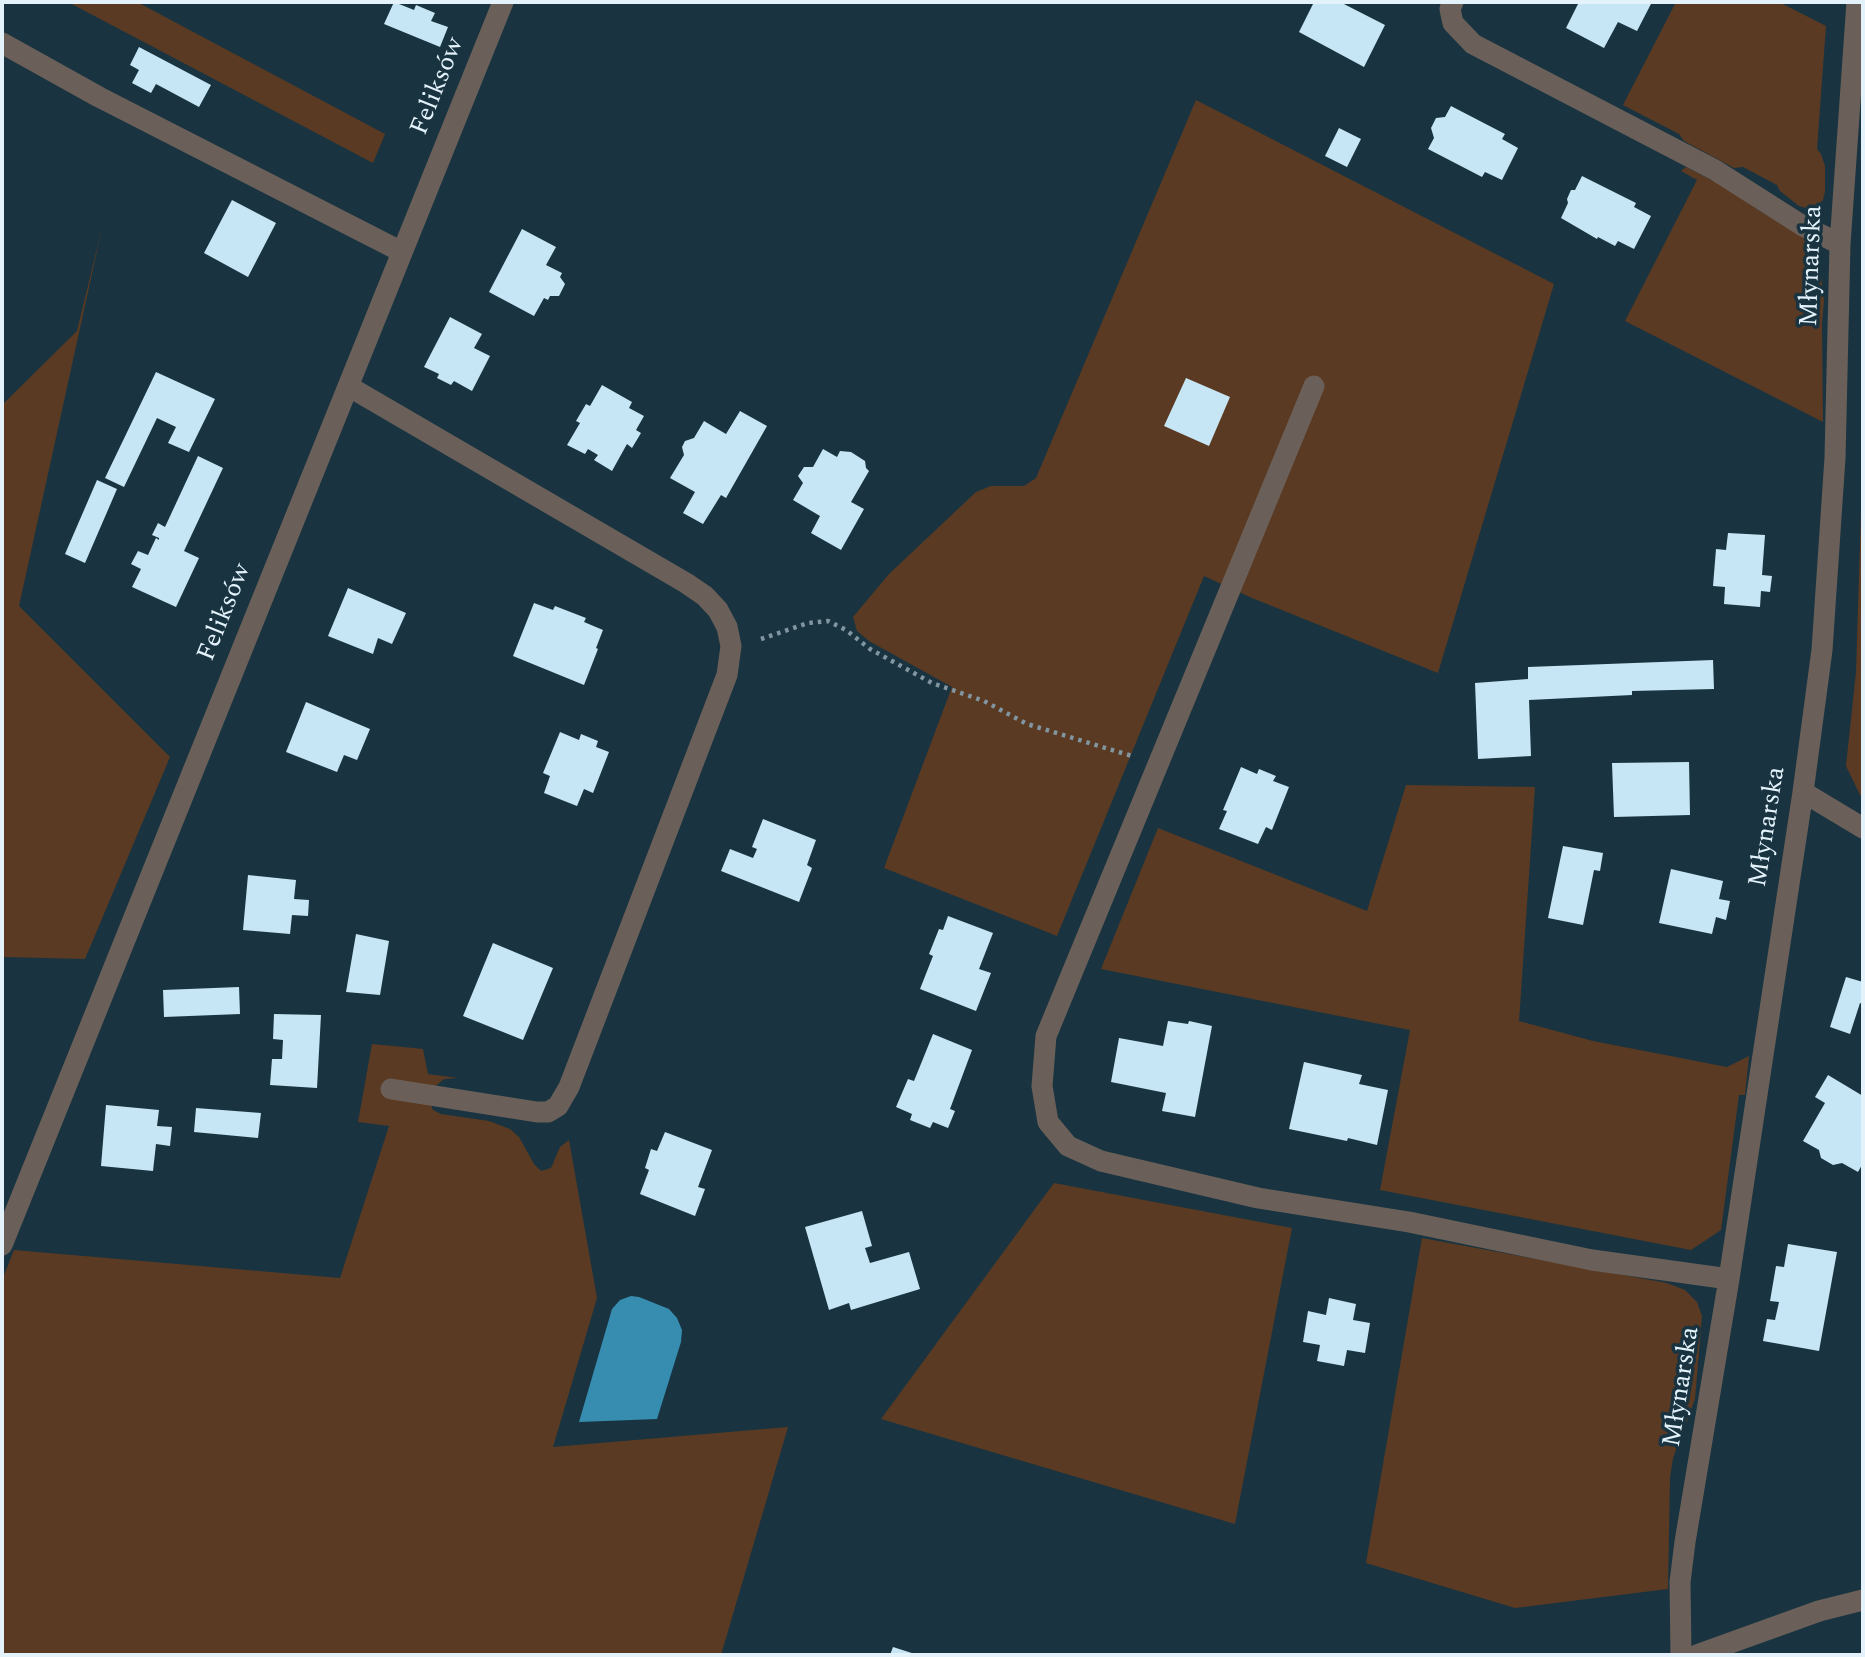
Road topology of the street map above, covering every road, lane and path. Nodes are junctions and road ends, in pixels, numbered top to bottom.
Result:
1 (503, 2) edge
2 (1453, 2) edge
3 (1857, 2) edge
4 (2, 43) edge
5 (1840, 244) junction
6 (402, 252) junction
7 (348, 386) junction
8 (1314, 386) dead end
9 (761, 639) dead end
10 (1137, 757) dead end
11 (1803, 792) junction
12 (1863, 828) edge
13 (391, 1089) dead end
14 (2, 1245) edge
15 (1729, 1279) junction
16 (1863, 1601) edge
17 (1681, 1655) edge
18 (1697, 1655) edge

1 - 6 street, Feliksów
2 - 5 street
3 - 5 street, Młynarska
4 - 6 street
5 - 11 street, Młynarska
6 - 7 street, Feliksów
7 - 13 street
7 - 14 street, Feliksów
8 - 15 street
9 - 10 path
11 - 12 street
11 - 15 street, Młynarska
15 - 17 street, Młynarska
16 - 18 street

